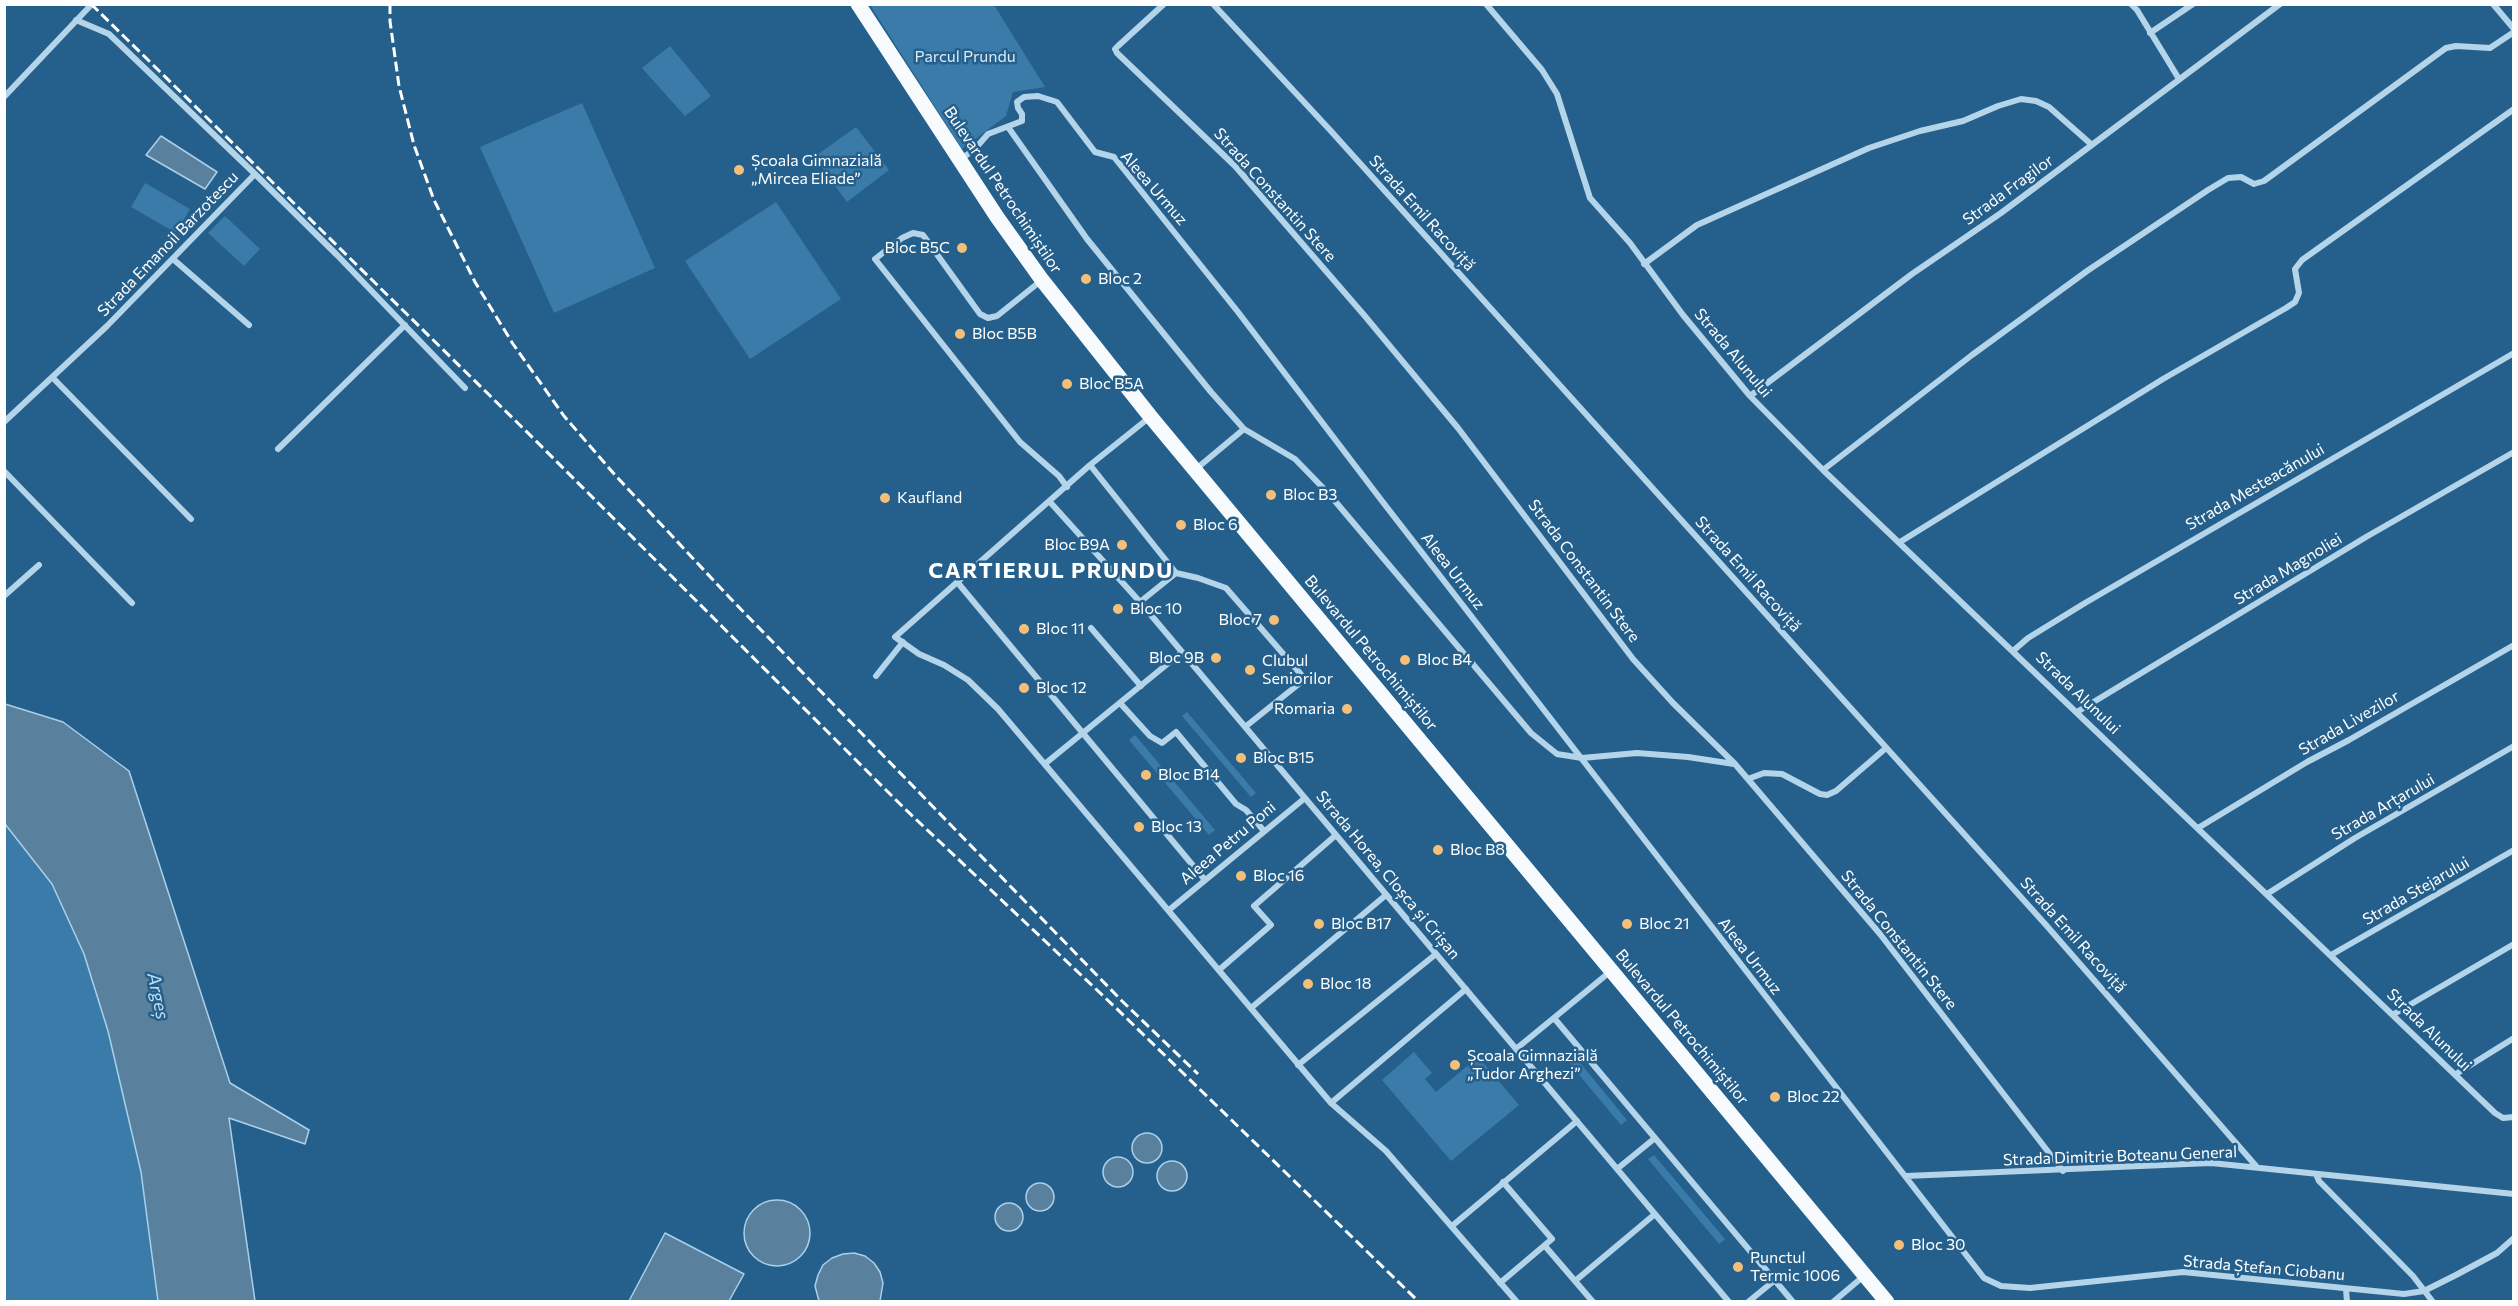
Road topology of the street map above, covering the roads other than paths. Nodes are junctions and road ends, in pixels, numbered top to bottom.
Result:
1 (92, 4) edge
2 (858, 4) edge
3 (1164, 4) edge
4 (1213, 4) edge
5 (1486, 4) edge
6 (2131, 4) edge
7 (2193, 4) edge
8 (2280, 4) edge
9 (2493, 4) edge
10 (76, 20) junction
11 (2514, 31) edge
12 (2150, 33) junction
13 (2179, 79) junction
14 (4, 97) edge
15 (2514, 109) edge
16 (1008, 127) junction
17 (2092, 145) junction
18 (960, 159) junction
19 (255, 174) junction
20 (173, 259) junction
21 (1644, 264) junction
22 (1042, 280) junction
23 (249, 325) dead end
24 (405, 325) junction
25 (2514, 353) edge
26 (53, 378) junction
27 (465, 388) dead end
28 (1750, 396) junction
29 (1150, 416) junction
30 (4, 422) edge
31 (1244, 429) junction
32 (278, 449) dead end
33 (2514, 452) edge
34 (1090, 465) junction
35 (1195, 470) junction
36 (1823, 470) junction
37 (4, 471) edge
38 (1066, 487) junction
39 (1050, 502) junction
40 (191, 519) dead end
41 (1900, 542) junction
42 (39, 565) dead end
43 (1176, 573) junction
44 (958, 583) junction
45 (4, 596) edge
46 (1140, 602) junction
47 (132, 603) dead end
48 (1091, 628) dead end
49 (903, 642) junction
50 (2514, 645) edge
51 (2013, 651) junction
52 (1182, 652) junction
53 (876, 676) dead end
54 (1141, 686) junction
55 (1120, 703) junction
56 (2078, 712) junction
57 (1245, 727) junction
58 (1082, 734) junction
59 (2514, 746) edge
60 (1886, 748) junction
61 (1582, 758) junction
62 (1046, 763) junction
63 (1735, 764) junction
64 (1748, 779) junction
65 (1305, 798) junction
66 (2198, 828) junction
67 (1264, 831) junction
68 (1336, 835) junction
69 (2514, 850) edge
70 (1205, 880) junction
71 (2267, 894) junction
72 (1386, 895) junction
73 (1169, 910) junction
74 (2514, 944) edge
75 (1436, 954) junction
76 (2331, 955) junction
77 (1219, 970) junction
78 (1612, 971) junction
79 (1466, 989) junction
80 (1251, 1008) junction
81 (2394, 1014) junction
82 (1554, 1018) junction
83 (2514, 1038) edge
84 (1516, 1048) junction
85 (1298, 1065) junction
86 (2456, 1074) junction
87 (1331, 1103) junction
88 (2514, 1117) edge
89 (1577, 1121) junction
90 (1655, 1138) junction
91 (2256, 1166) junction
92 (1617, 1169) junction
93 (2063, 1171) junction
94 (2316, 1174) junction
95 (1906, 1176) junction
96 (1503, 1182) junction
97 (2513, 1195) edge
98 (1655, 1214) junction
99 (1452, 1226) junction
100 (2514, 1238) edge
101 (1545, 1246) junction
102 (1865, 1275) junction
103 (1775, 1280) junction
104 (1575, 1281) junction
105 (1500, 1282) junction
106 (2346, 1289) junction
107 (2424, 1291) junction
108 (1517, 1302) edge
109 (1593, 1302) edge
110 (1729, 1302) edge
111 (1748, 1302) edge
112 (1793, 1302) edge
113 (1833, 1302) edge
114 (1887, 1302) edge
115 (2347, 1302) edge
116 (2433, 1302) edge

1 - 10 street
2 - 18 main road, Bulevardul Petrochimiștilor
3 - 63 street, Strada Constantin Stere
4 - 60 street, Strada Emil Racoviță
5 - 21 street, Strada Alunului
6 - 12 street
7 - 12 street
8 - 13 street, Strada Fragilor
9 - 11 street
10 - 14 street
10 - 19 street, Strada Emanoil Barzotescu
11 - 36 street
12 - 13 street
13 - 17 street, Strada Fragilor
15 - 41 street
16 - 18 street
16 - 31 street
16 - 61 street, Aleea Urmuz
17 - 21 street
17 - 28 street, Strada Fragilor
18 - 22 main road, Bulevardul Petrochimiștilor
19 - 20 street, Strada Emanoil Barzotescu
19 - 24 street
20 - 23 street
20 - 26 street, Strada Emanoil Barzotescu
21 - 28 street, Strada Alunului
22 - 29 main road, Bulevardul Petrochimiștilor
22 - 38 street
24 - 27 street
24 - 32 street
25 - 51 street, Strada Mesteacănului
26 - 30 street, Strada Emanoil Barzotescu
26 - 40 street
28 - 36 street, Strada Alunului
29 - 34 street
29 - 35 main road, Bulevardul Petrochimiștilor
31 - 35 street
31 - 61 street
33 - 56 street, Strada Magnoliei
34 - 38 street
34 - 43 street
35 - 78 main road, Bulevardul Petrochimiștilor
36 - 41 street, Strada Alunului
37 - 47 street
38 - 39 street
39 - 44 street
39 - 46 street, Strada Horea, Cloșca și Crișan
41 - 51 street, Strada Alunului
42 - 45 street
43 - 46 street
43 - 57 street
44 - 49 street
44 - 58 street
46 - 52 street, Strada Horea, Cloșca și Crișan
48 - 54 street
49 - 53 street
49 - 62 street
50 - 66 street, Strada Livezilor
51 - 56 street, Strada Alunului
52 - 54 street
52 - 57 street, Strada Horea, Cloșca și Crișan
54 - 55 street
55 - 58 street
55 - 67 street
56 - 66 street, Strada Alunului
57 - 65 street, Strada Horea, Cloșca și Crișan
58 - 62 street
58 - 70 street
59 - 71 street, Strada Arțarului
60 - 64 street
60 - 91 street, Strada Emil Racoviță
61 - 63 street
61 - 95 street, Aleea Urmuz
62 - 73 street
63 - 64 street, Strada Constantin Stere
64 - 93 street, Strada Constantin Stere
65 - 67 street, Aleea Petru Poni
65 - 68 street, Strada Horea, Cloșca și Crișan
66 - 71 street, Strada Alunului
67 - 70 street, Aleea Petru Poni
68 - 72 street, Strada Horea, Cloșca și Crișan
68 - 77 street
69 - 76 street, Strada Stejarului
70 - 73 street, Aleea Petru Poni
71 - 76 street, Strada Alunului
72 - 75 street, Strada Horea, Cloșca și Crișan
72 - 80 street
73 - 77 street
74 - 81 street
75 - 79 street, Strada Horea, Cloșca și Crișan
75 - 85 street
76 - 81 street, Strada Alunului
77 - 80 street
78 - 82 street
78 - 102 main road, Bulevardul Petrochimiștilor
79 - 84 street, Strada Horea, Cloșca și Crișan
79 - 87 street
80 - 85 street
81 - 86 street, Strada Alunului
82 - 84 street
82 - 90 street
83 - 86 street
84 - 89 street, Strada Horea, Cloșca și Crișan
85 - 87 street
86 - 88 street, Strada Alunului
87 - 99 street
89 - 92 street, Strada Horea, Cloșca și Crișan
89 - 96 street
90 - 92 street
90 - 103 street
91 - 93 street, Strada Dimitrie Boteanu General
91 - 94 street, Strada Dimitrie Boteanu General
92 - 98 street, Strada Horea, Cloșca și Crișan
93 - 95 street, Strada Dimitrie Boteanu General
94 - 97 street, Strada Dimitrie Boteanu General
94 - 107 street
95 - 106 street, Strada Ștefan Ciobanu
96 - 99 street
96 - 101 street
98 - 104 street
98 - 110 street, Strada Horea, Cloșca și Crișan
99 - 105 street
100 - 107 street, Strada Ștefan Ciobanu
101 - 104 street
101 - 105 street
102 - 113 street
102 - 114 main road, Bulevardul Petrochimiștilor
103 - 111 street
103 - 112 street
104 - 109 street
105 - 108 street
106 - 107 street, Strada Ștefan Ciobanu
106 - 115 street
107 - 116 street

